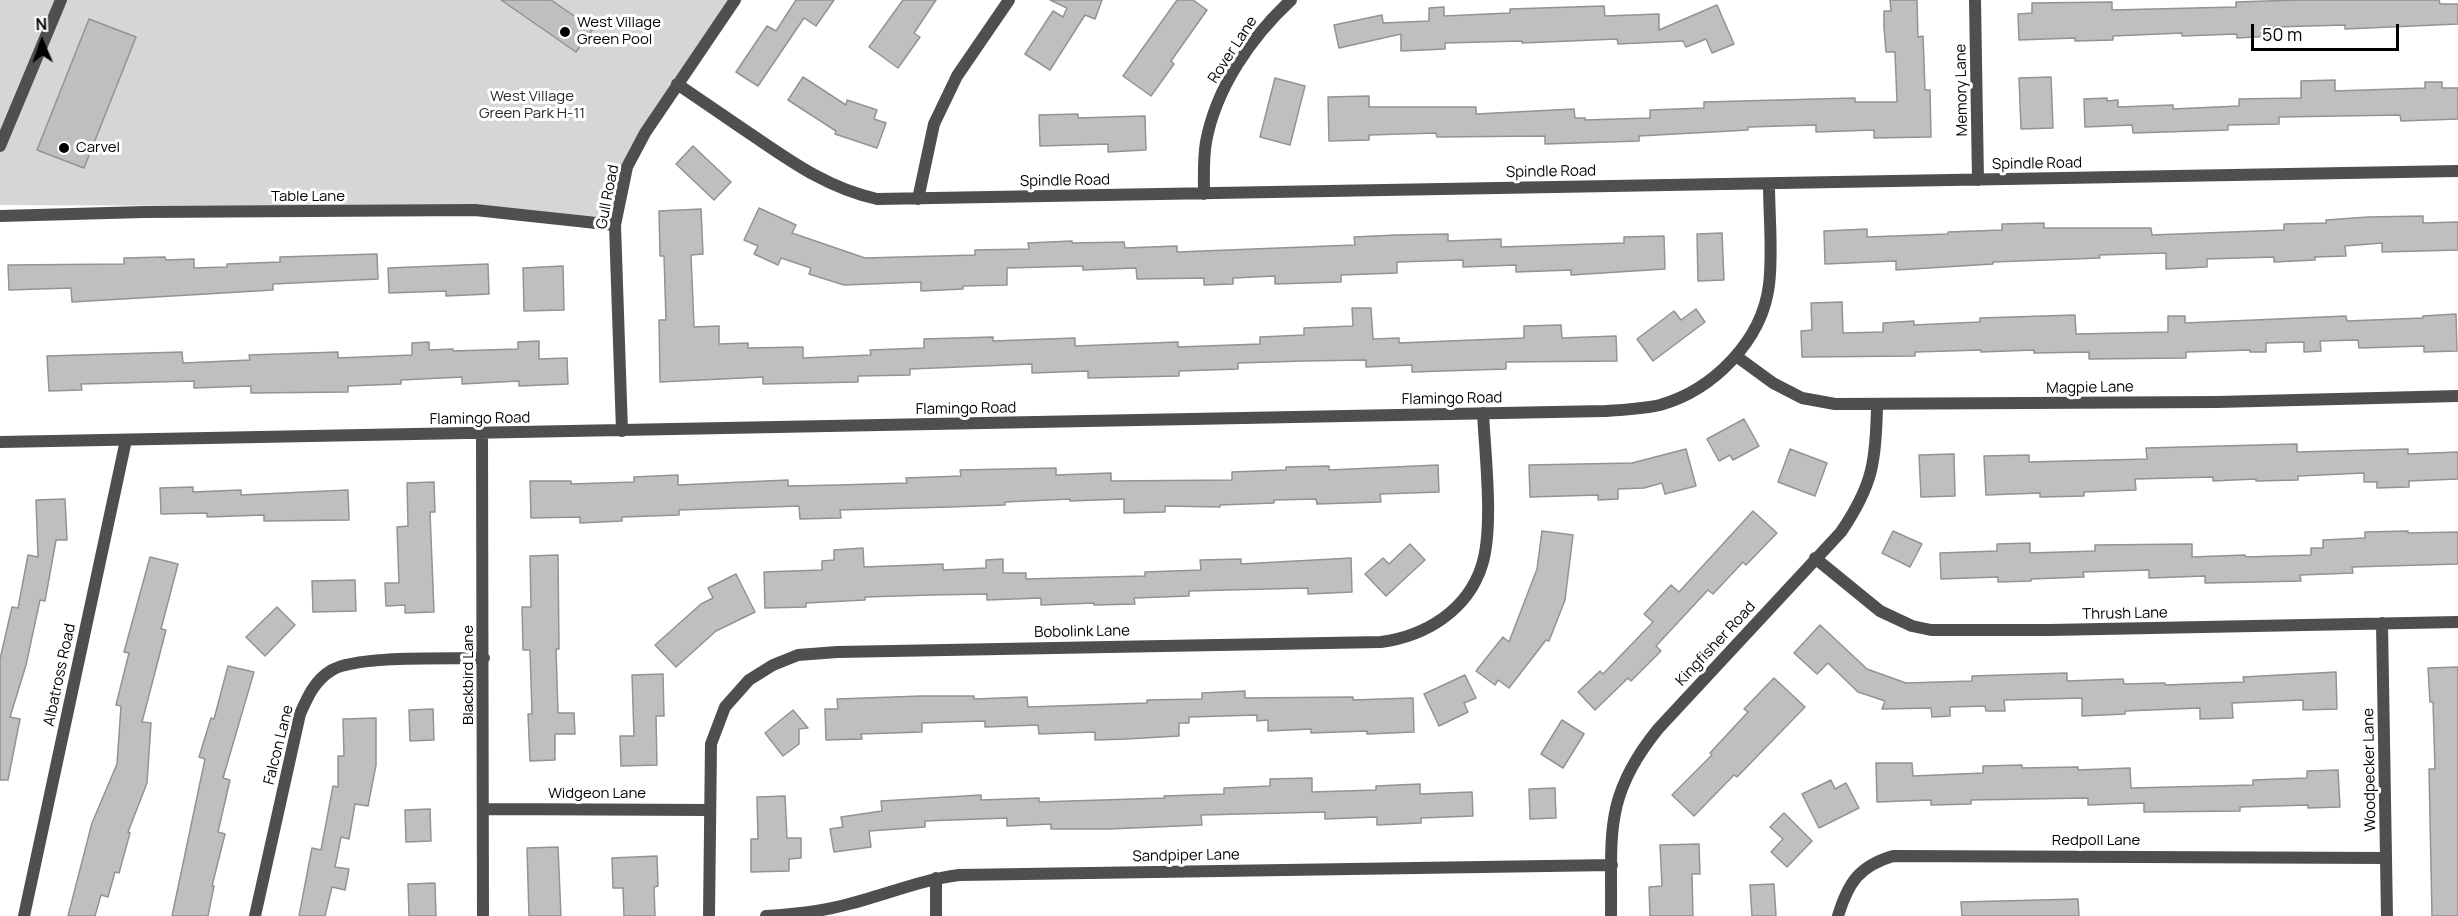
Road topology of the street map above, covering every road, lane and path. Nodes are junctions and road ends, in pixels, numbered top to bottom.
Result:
1 (61, 0) edge
2 (735, 0) edge
3 (1009, 0) edge
4 (1291, 0) edge
5 (1975, 0) edge
6 (677, 84) junction
7 (0, 146) edge
8 (2458, 171) edge
9 (1978, 180) junction
10 (1768, 183) junction
11 (1204, 194) junction
12 (918, 199) junction
13 (0, 216) edge
14 (615, 225) junction
15 (1736, 356) junction
16 (2458, 396) edge
17 (1876, 406) junction
18 (1483, 413) junction
19 (622, 431) junction
20 (482, 434) junction
21 (126, 440) junction
22 (0, 442) edge
23 (1815, 558) junction
24 (2458, 622) edge
25 (2382, 623) junction
26 (484, 658) junction
27 (484, 809) junction
28 (710, 810) junction
29 (2386, 858) junction
30 (1611, 865) junction
31 (936, 878) junction
32 (24, 916) edge
33 (255, 916) edge
34 (483, 916) edge
35 (709, 916) edge
36 (766, 916) edge
37 (936, 916) edge
38 (1611, 916) edge
39 (1838, 916) edge
40 (2387, 916) edge

1 - 7 street
2 - 6 street, Gull Road
3 - 12 street
4 - 11 street, Rover Lane
5 - 9 street, Memory Lane
6 - 12 street, Spindle Road
6 - 14 street, Gull Road
8 - 9 street, Spindle Road
9 - 10 street, Spindle Road
10 - 11 street, Spindle Road
10 - 15 street, Flamingo Road
11 - 12 street, Spindle Road
13 - 14 street, Table Lane
14 - 19 street, Gull Road
15 - 17 street, Magpie Lane
15 - 18 street, Flamingo Road
16 - 17 street, Magpie Lane
17 - 23 street, Kingfisher Road
18 - 19 street, Flamingo Road
18 - 28 street, Bobolink Lane
19 - 20 street, Flamingo Road
20 - 21 street, Flamingo Road
20 - 26 street, Blackbird Lane
21 - 22 street, Flamingo Road
21 - 32 street, Albatross Road
23 - 25 street, Thrush Lane
23 - 30 street, Kingfisher Road
24 - 25 street, Thrush Lane
25 - 29 street, Woodpecker Lane
26 - 27 street, Blackbird Lane
26 - 33 street, Falcon Lane
27 - 28 street, Widgeon Lane
27 - 34 street, Blackbird Lane
28 - 35 street, Bobolink Lane
29 - 39 street, Redpoll Lane
29 - 40 street, Woodpecker Lane
30 - 31 street, Sandpiper Lane
30 - 38 street, Kingfisher Road
31 - 36 street, Sandpiper Lane
31 - 37 street

